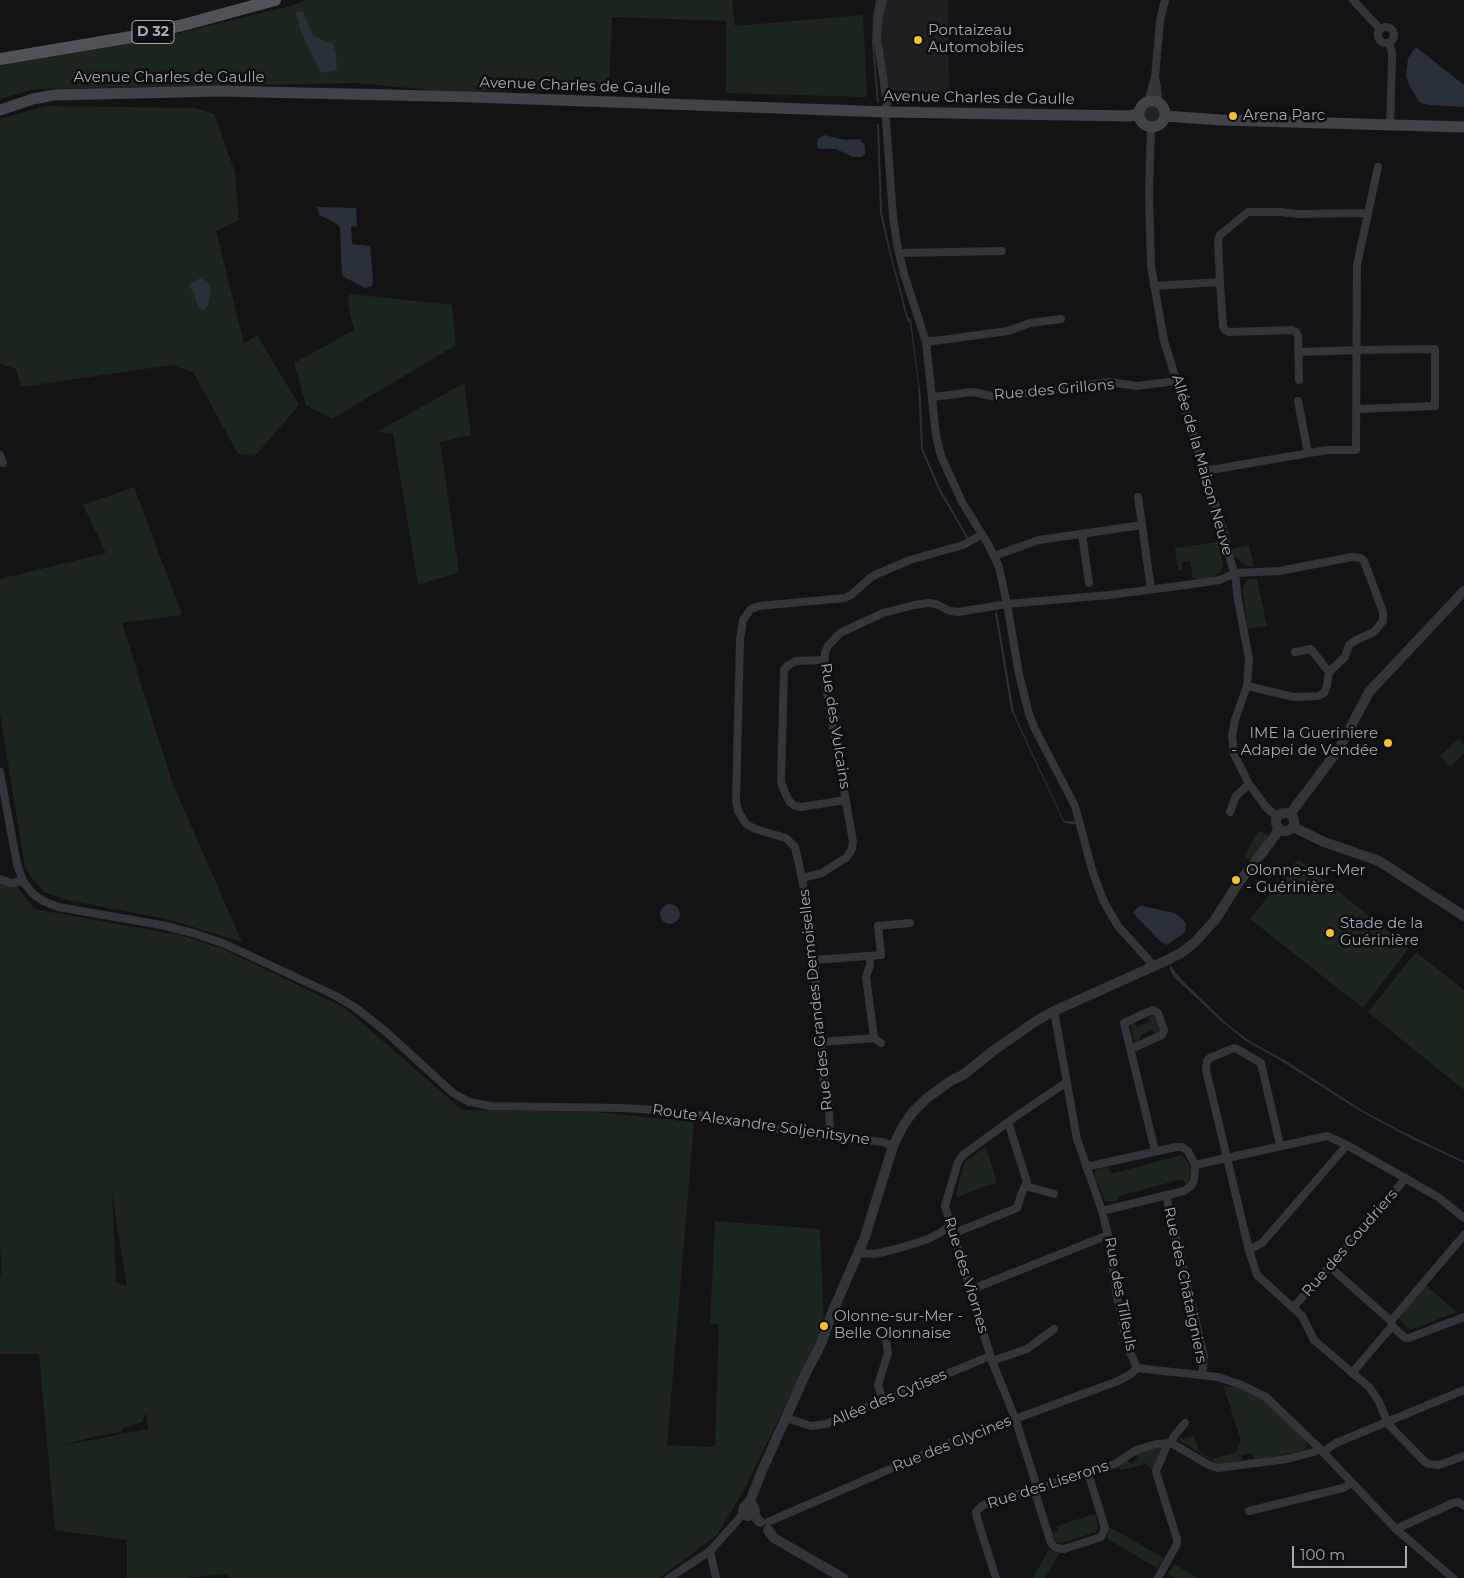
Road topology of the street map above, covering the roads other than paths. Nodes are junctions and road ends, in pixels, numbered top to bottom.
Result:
1 (275, 0) edge
2 (883, 0) edge
3 (1165, 0) edge
4 (1353, 0) edge
5 (1380, 29) junction
6 (1389, 43) junction
7 (0, 52) edge
8 (28, 54) junction
9 (0, 59) edge
10 (1154, 102) junction
11 (4, 107) edge
12 (887, 112) junction
13 (1139, 114) junction
14 (1165, 116) junction
15 (1390, 125) junction
16 (1151, 127) junction
17 (1464, 127) edge
18 (1378, 167) dead end
19 (1368, 213) junction
20 (1002, 251) dead end
21 (899, 253) junction
22 (1220, 282) junction
23 (1154, 286) junction
24 (1061, 319) dead end
25 (926, 342) junction
26 (1357, 350) junction
27 (1298, 352) junction
28 (1299, 380) dead end
29 (1176, 381) junction
30 (933, 397) junction
31 (1298, 401) dead end
32 (1357, 409) junction
33 (1308, 453) junction
34 (1204, 471) junction
35 (1138, 497) dead end
36 (1142, 526) junction
37 (1082, 534) junction
38 (981, 535) junction
39 (994, 556) junction
40 (1236, 574) junction
41 (1089, 583) dead end
42 (1151, 590) junction
43 (1464, 591) edge
44 (1007, 604) junction
45 (1295, 652) dead end
46 (824, 660) junction
47 (1328, 672) junction
48 (1246, 686) junction
49 (0, 772) edge
50 (1249, 784) junction
51 (846, 800) junction
52 (1230, 812) dead end
53 (1290, 814) junction
54 (1277, 817) junction
55 (1293, 827) junction
56 (1279, 828) junction
57 (802, 878) junction
58 (0, 879) edge
59 (23, 881) junction
60 (1464, 916) edge
61 (910, 924) dead end
62 (870, 957) junction
63 (814, 960) junction
64 (1154, 966) junction
65 (1054, 1011) junction
66 (822, 1042) junction
67 (1131, 1049) junction
68 (1067, 1082) junction
69 (1008, 1122) junction
70 (830, 1137) junction
71 (1280, 1145) junction
72 (1347, 1145) junction
73 (893, 1146) junction
74 (1155, 1152) junction
75 (1227, 1158) junction
76 (1195, 1165) junction
77 (1086, 1167) junction
78 (1406, 1178) junction
79 (1025, 1186) junction
80 (1054, 1194) dead end
81 (1166, 1195) junction
82 (1102, 1211) junction
83 (1464, 1218) edge
84 (950, 1225) junction
85 (952, 1234) junction
86 (1108, 1235) junction
87 (1464, 1235) edge
88 (1249, 1250) junction
89 (858, 1253) junction
90 (1330, 1267) junction
91 (970, 1290) junction
92 (1293, 1308) junction
93 (1464, 1317) edge
94 (1392, 1323) junction
95 (1054, 1329) dead end
96 (886, 1339) dead end
97 (991, 1359) junction
98 (1137, 1368) junction
99 (1352, 1373) junction
100 (1202, 1374) junction
101 (1464, 1390) edge
102 (884, 1401) junction
103 (786, 1418) junction
104 (1015, 1418) junction
105 (1387, 1422) junction
106 (1185, 1423) dead end
107 (1170, 1443) junction
108 (1321, 1450) junction
109 (1464, 1456) edge
110 (1088, 1473) junction
111 (1352, 1483) junction
112 (1035, 1488) junction
113 (1464, 1506) edge
114 (749, 1510) junction
115 (1249, 1511) dead end
116 (765, 1525) junction
117 (1396, 1530) junction
118 (710, 1551) junction
119 (669, 1578) edge
120 (716, 1578) edge
121 (843, 1578) edge
122 (996, 1578) edge
123 (1158, 1578) edge
124 (1454, 1578) edge

1 - 8 main road, D 32
2 - 12 street
3 - 10 street
4 - 5 street
5 - 6 street
5 - 6 street
6 - 15 street
7 - 8 main road, D 32
8 - 9 main road, D 32
10 - 13 main road
10 - 14 main road
11 - 12 main road, Avenue Charles de Gaulle
12 - 13 main road, Avenue Charles de Gaulle
12 - 21 street
13 - 16 main road
14 - 15 main road
14 - 16 main road
15 - 17 main road
16 - 23 street, Allée de la Maison Neuve
18 - 19 street
19 - 22 street
19 - 26 street
20 - 21 street
21 - 25 street
22 - 23 street
22 - 27 street
23 - 29 street, Allée de la Maison Neuve
24 - 25 street
25 - 30 street
26 - 27 street
26 - 32 street
26 - 32 street
27 - 28 street
29 - 30 street, Rue des Grillons
29 - 34 street, Allée de la Maison Neuve
30 - 38 street
31 - 33 street
32 - 33 street
33 - 34 street
34 - 40 street, Allée de la Maison Neuve
35 - 36 street
36 - 37 street
36 - 42 street
37 - 39 street
37 - 41 street
38 - 39 street
38 - 57 street, Rue des Grandes Demoiselles
39 - 44 street
40 - 42 street, Allée de la Maison Neuve
40 - 47 street
40 - 48 street
42 - 44 street, Allée de la Maison Neuve
43 - 53 street
44 - 46 street, Rue des Vulcains
44 - 64 street
45 - 47 street
46 - 51 street, Rue des Vulcains
46 - 51 street
47 - 48 street
48 - 50 street
49 - 59 street, Route Alexandre Soljenitsyne
50 - 52 street
50 - 54 street
51 - 57 street, Rue des Vulcains
53 - 54 street
53 - 55 street
54 - 56 street
55 - 56 street
55 - 60 street
56 - 64 street
57 - 63 street, Rue des Grandes Demoiselles
58 - 59 street
59 - 70 street, Route Alexandre Soljenitsyne
61 - 62 street
62 - 63 street
62 - 66 street
63 - 66 street, Rue des Grandes Demoiselles
64 - 65 street
65 - 68 street, Rue des Tilleuls
65 - 73 street
66 - 70 street, Rue des Grandes Demoiselles
67 - 67 street
67 - 74 street
68 - 69 street, Rue des Viornes
68 - 77 street, Rue des Tilleuls
69 - 79 street
69 - 84 street, Rue des Viornes
70 - 73 street, Route Alexandre Soljenitsyne
71 - 72 street
71 - 75 street
71 - 75 street
72 - 78 street
72 - 88 street
73 - 89 street
74 - 76 street
74 - 77 street
75 - 76 street
75 - 88 street
76 - 81 street
77 - 82 street, Rue des Tilleuls
78 - 83 street
78 - 90 street, Rue des Coudriers
79 - 80 street
79 - 85 street
81 - 82 street
81 - 100 street, Rue des Châtaigniers
82 - 86 street, Rue des Tilleuls
84 - 85 street, Rue des Viornes
84 - 89 street
85 - 91 street, Rue des Viornes
86 - 91 street
86 - 98 street, Rue des Tilleuls
87 - 94 street
88 - 92 street
89 - 103 street
90 - 92 street, Rue des Coudriers
90 - 94 street
91 - 97 street, Rue des Viornes
92 - 99 street
93 - 94 street
94 - 99 street
95 - 97 street, Allée des Cytises
96 - 102 street
97 - 102 street, Allée des Cytises
97 - 104 street, Rue des Viornes
98 - 100 street, Rue des Tilleuls
98 - 104 street, Rue des Glycines
99 - 105 street
100 - 108 street, Rue des Tilleuls
101 - 105 street
102 - 103 street, Allée des Cytises
103 - 114 street
104 - 112 street, Rue des Viornes
104 - 116 street, Rue des Glycines
105 - 108 street
105 - 109 street
106 - 107 street
107 - 108 street
107 - 110 street, Rue des Liserons
107 - 123 street
108 - 111 street, Rue des Tilleuls
110 - 112 street, Rue des Liserons
110 - 112 street, Rue des Viornes
111 - 115 street
111 - 117 street, Rue des Tilleuls
112 - 122 street, Rue des Liserons
113 - 117 street
114 - 116 street
114 - 118 street
116 - 121 street
117 - 124 street, Rue des Tilleuls
118 - 119 street
118 - 120 street

